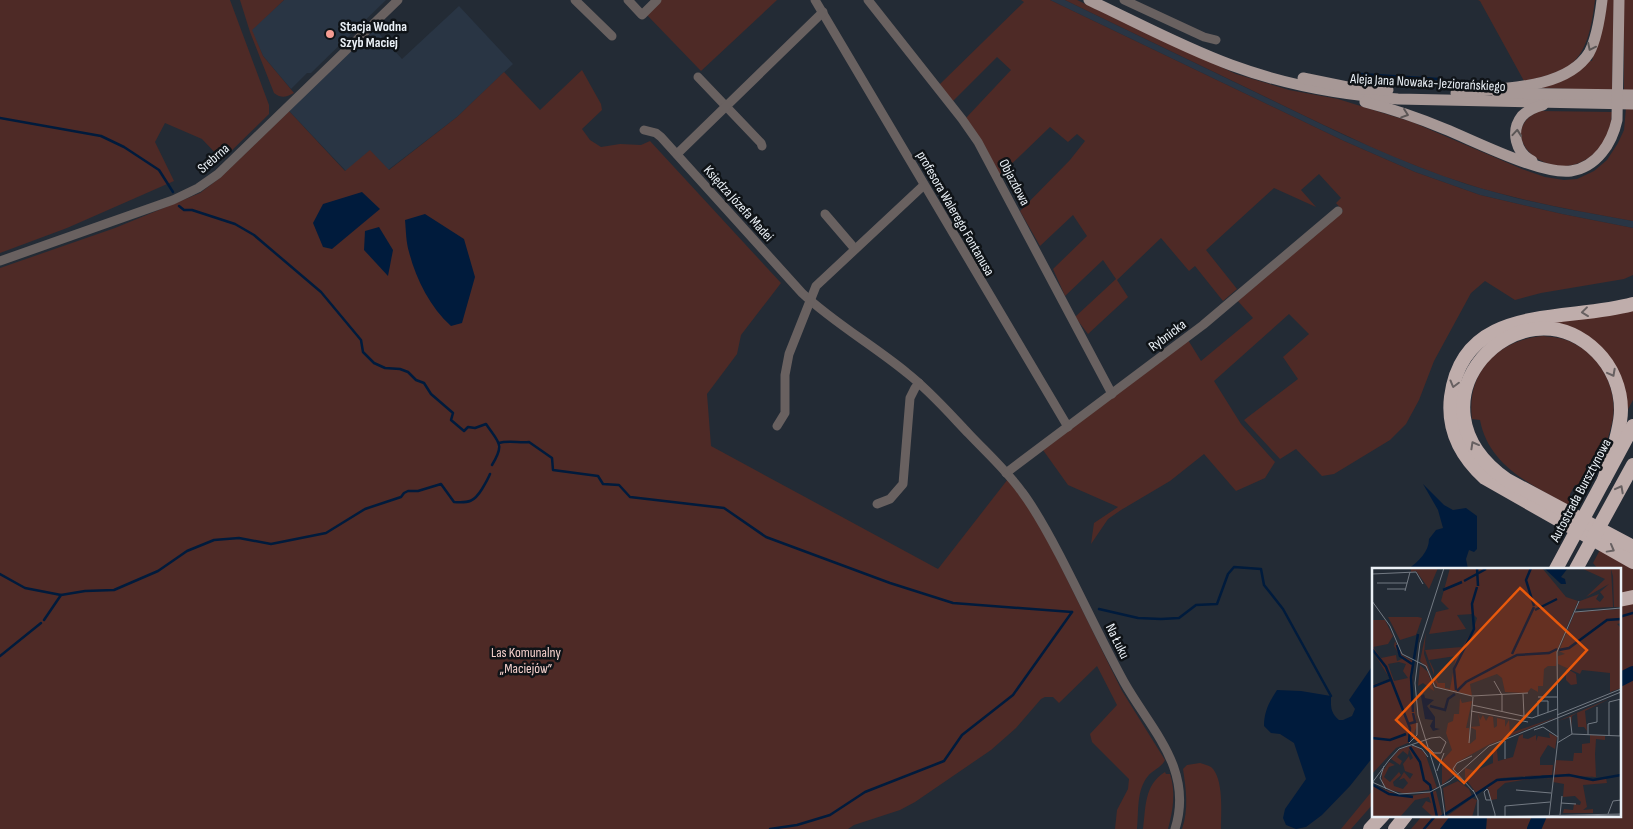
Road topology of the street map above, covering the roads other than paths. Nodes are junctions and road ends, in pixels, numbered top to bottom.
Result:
1 (398, 0) edge
2 (575, 0) edge
3 (628, 0) edge
4 (658, 0) edge
5 (815, 0) edge
6 (868, 0) edge
7 (1089, 0) edge
8 (1106, 0) edge
9 (1124, 0) edge
10 (1602, 0) edge
11 (1619, 0) edge
12 (823, 12) junction
13 (612, 36) dead end
14 (1216, 40) dead end
15 (698, 77) dead end
16 (1325, 91) junction
17 (1456, 93) junction
18 (1633, 95) edge
19 (1555, 102) junction
20 (1633, 104) edge
21 (726, 106) junction
22 (644, 130) dead end
23 (762, 146) dead end
24 (677, 154) junction
25 (1544, 168) junction
26 (924, 186) junction
27 (1338, 211) dead end
28 (825, 214) dead end
29 (855, 249) junction
30 (0, 261) edge
31 (810, 300) junction
32 (1633, 304) edge
33 (919, 383) junction
34 (1112, 394) junction
35 (777, 426) dead end
36 (1633, 426) edge
37 (1068, 427) junction
38 (1633, 465) edge
39 (1006, 473) junction
40 (1604, 480) junction
41 (877, 504) dead end
42 (1633, 547) edge
43 (1633, 562) edge
44 (1557, 568) edge
45 (1577, 568) edge
46 (1633, 597) edge
47 (1620, 600) edge
48 (1382, 816) edge
49 (1405, 816) edge
50 (1175, 829) edge
51 (1370, 829) edge
52 (1395, 829) edge

1 - 30 street, Srebrna
2 - 13 street
3 - 4 street
5 - 12 street, profesora Walerego Fontanusa
6 - 34 street, Objazdowa
7 - 16 main road, Aleja Jana Nowaka-Jeziorańskiego
8 - 17 main road, Aleja Jana Nowaka-Jeziorańskiego
9 - 14 street
10 -> 17 main road
11 - 25 main road
12 - 21 street
12 - 26 street, profesora Walerego Fontanusa
15 - 21 street
16 - 19 main road, Aleja Jana Nowaka-Jeziorańskiego
16 -> 25 main road
17 - 18 main road, Aleja Jana Nowaka-Jeziorańskiego
19 - 20 main road, Aleja Jana Nowaka-Jeziorańskiego
25 -> 19 main road
21 - 23 street
21 - 24 street
22 - 24 street, Księdza Józefa Madei
24 - 31 street, Księdza Józefa Madei
26 - 29 street
26 - 37 street, profesora Walerego Fontanusa
27 - 34 street, Rybnicka
28 - 29 street
29 - 31 street
31 - 33 street, Księdza Józefa Madei
31 - 35 street
32 -> 43 highway
33 - 39 street, Księdza Józefa Madei
33 - 41 street
34 - 37 street, Rybnicka
36 - 40 highway, Autostrada Bursztynowa
37 - 39 street, Rybnicka
45 -> 38 highway
39 - 50 street, Na Łuku
42 -> 40 highway
40 - 44 highway, Autostrada Bursztynowa
46 - 47 highway
48 - 51 highway
49 - 52 highway

